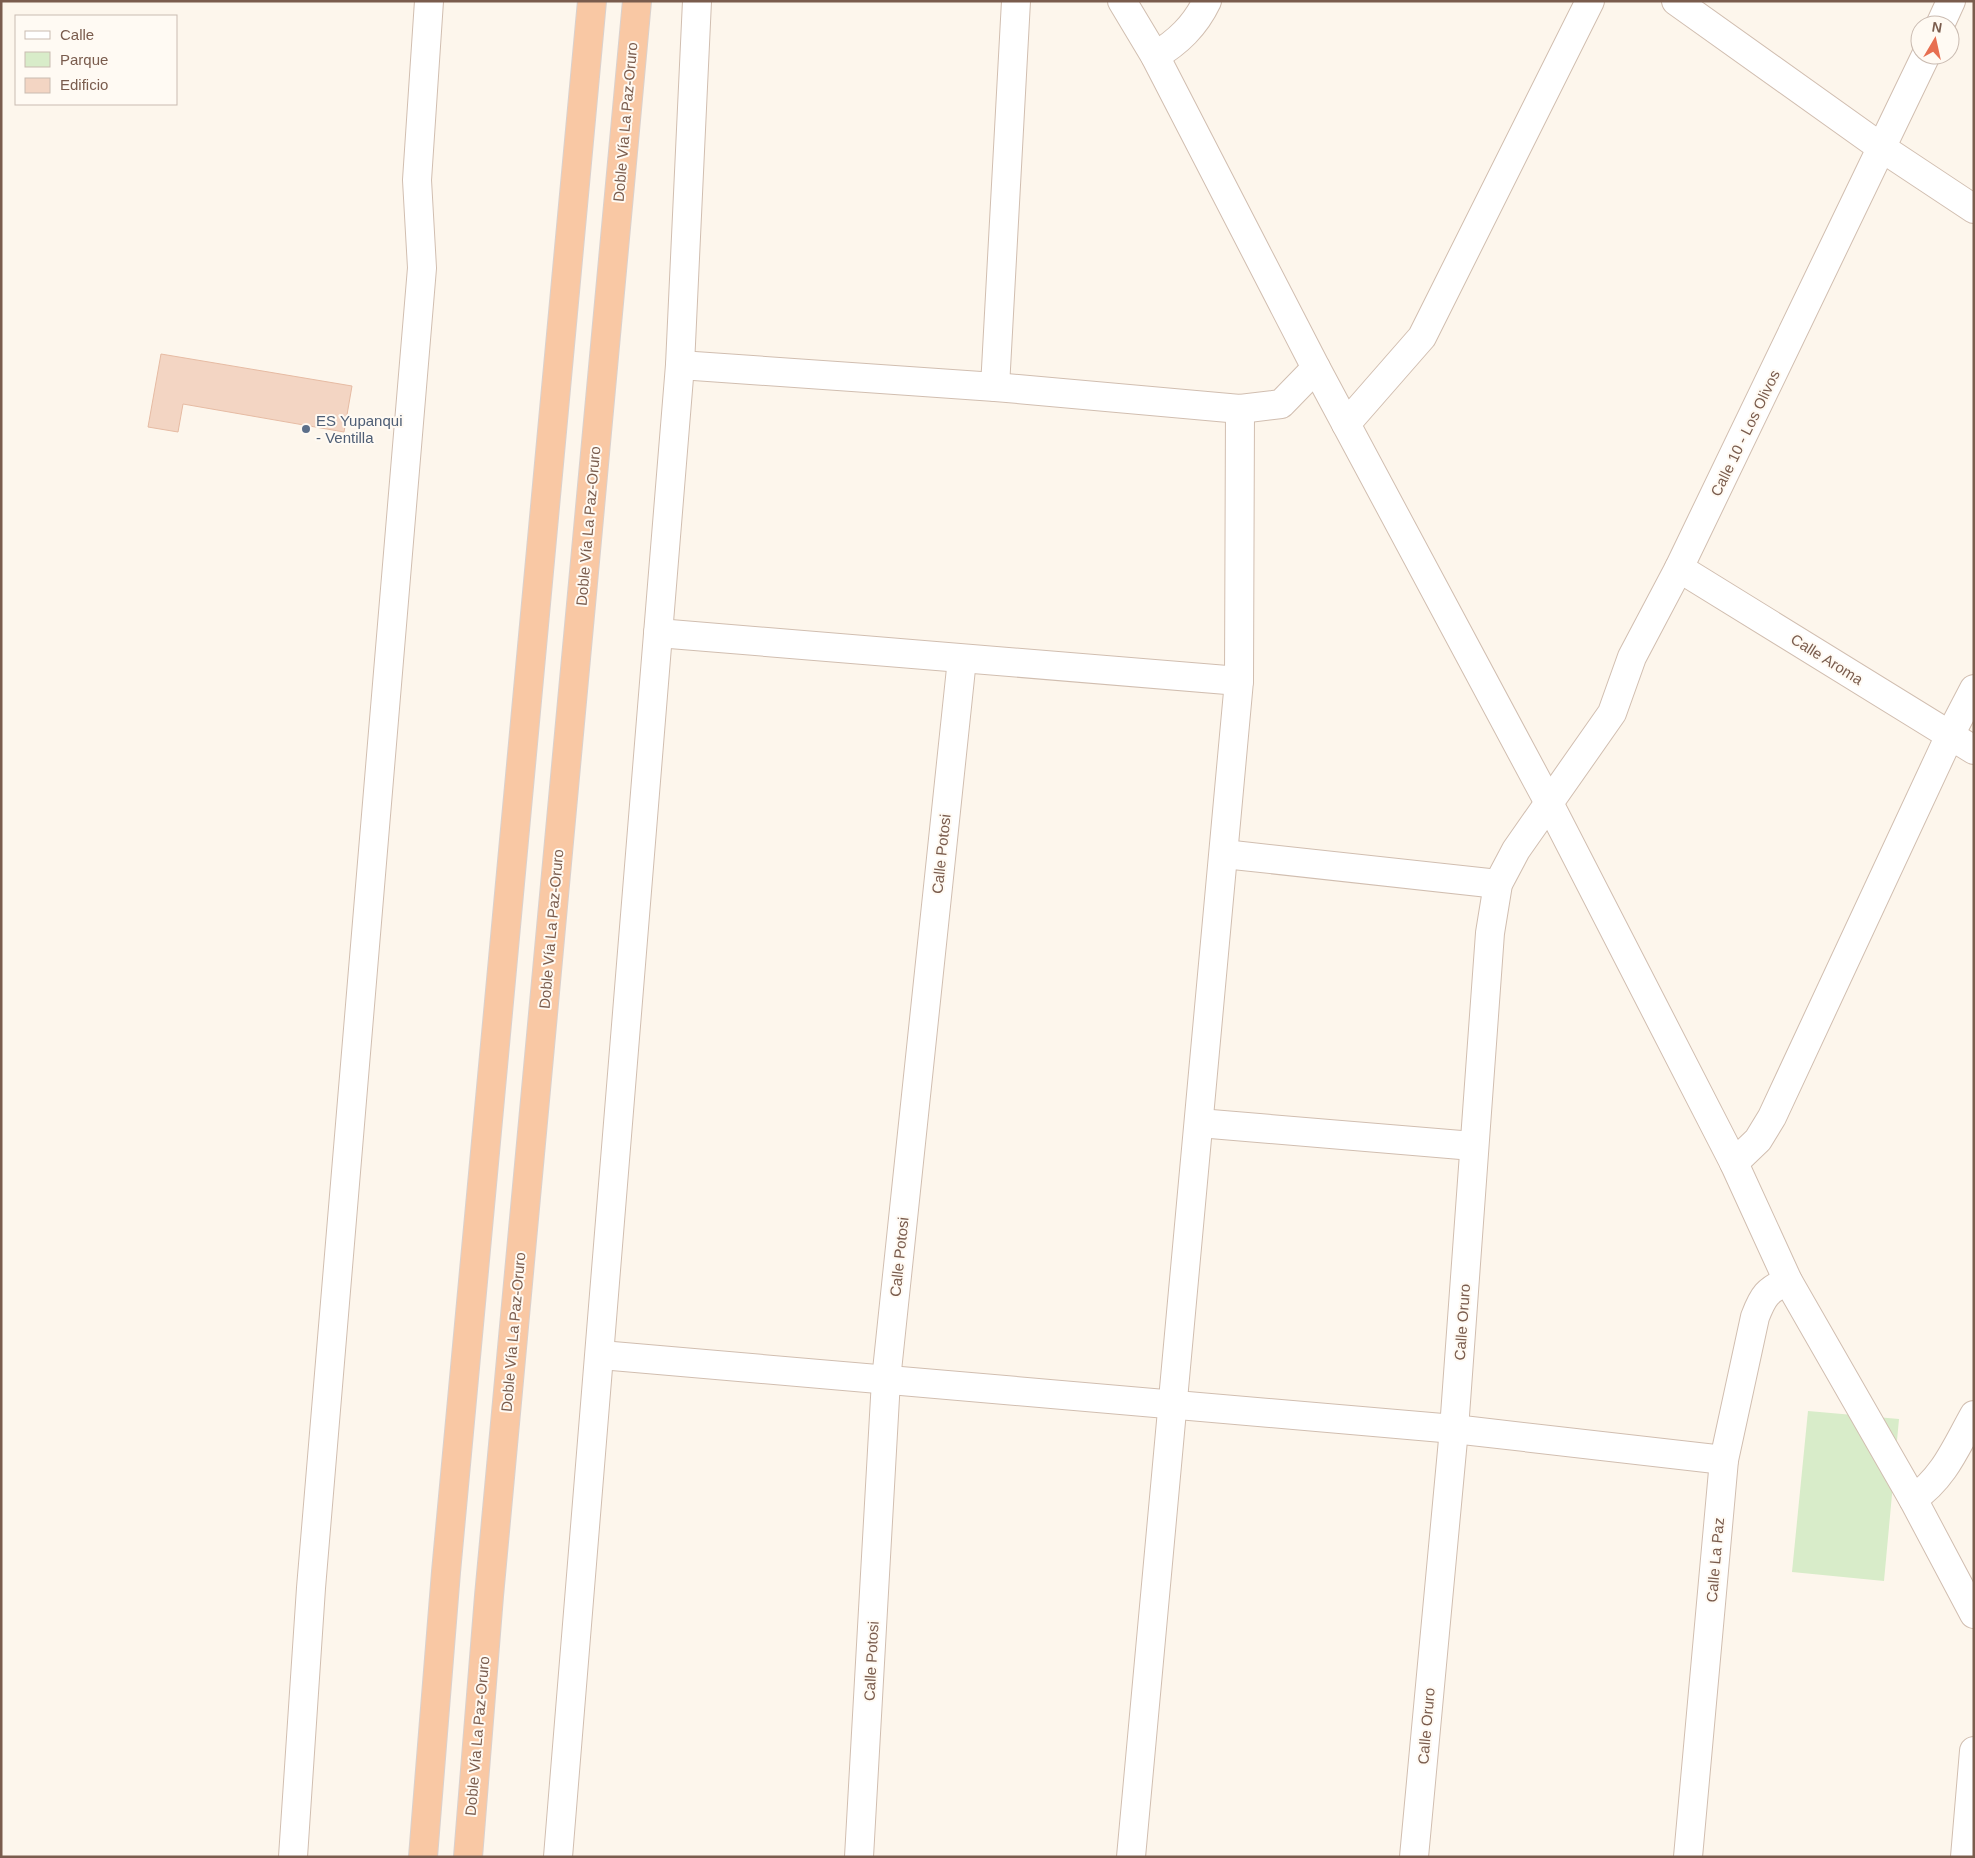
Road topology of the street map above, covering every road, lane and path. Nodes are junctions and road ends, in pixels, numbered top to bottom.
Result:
1 (429, 1) edge
2 (592, 1) edge
3 (636, 1) edge
4 (697, 1) edge
5 (1016, 1) edge
6 (1122, 1) edge
7 (1207, 1) edge
8 (1590, 1) edge
9 (1676, 1) edge
10 (1951, 1) edge
11 (1945, 15) edge
12 (1155, 56) junction
13 (1921, 65) edge
14 (1882, 148) junction
15 (1974, 210) edge
16 (680, 365) junction
17 (1316, 368) junction
18 (995, 387) junction
19 (1240, 409) junction
20 (1346, 424) junction
21 (1679, 568) junction
22 (658, 633) junction
23 (962, 659) junction
24 (1239, 681) junction
25 (1974, 689) edge
26 (1950, 735) junction
27 (1974, 750) edge
28 (1550, 802) junction
29 (1224, 854) junction
30 (1498, 884) junction
31 (1199, 1123) junction
32 (1474, 1146) junction
33 (1734, 1163) junction
34 (1788, 1281) junction
35 (600, 1355) junction
36 (886, 1380) junction
37 (1173, 1404) junction
38 (1974, 1415) edge
39 (1454, 1429) junction
40 (1724, 1460) junction
41 (1913, 1499) junction
42 (1974, 1614) edge
43 (1974, 1751) edge
44 (293, 1857) edge
45 (423, 1857) edge
46 (468, 1857) edge
47 (558, 1857) edge
48 (860, 1857) edge
49 (1131, 1857) edge
50 (1414, 1857) edge
51 (1688, 1857) edge
52 (1965, 1857) edge

1 - 44 street
2 - 45 highway
3 - 46 highway, Doble Vía La Paz-Oruro
4 - 16 street
5 - 18 street
6 - 12 street
7 - 12 street
8 - 20 street
9 - 14 street
10 - 11 street
12 - 17 street
13 - 14 street, Calle 10 - Los Olivos
14 - 15 street
14 - 21 street, Calle 10 - Los Olivos
16 - 18 street
16 - 22 street
17 - 19 street
17 - 20 street
18 - 19 street
19 - 24 street
20 - 28 street
21 - 26 street, Calle Aroma
21 - 28 street, Calle 10 - Los Olivos
22 - 23 street
22 - 35 street
23 - 24 street
23 - 36 street, Calle Potosi
24 - 29 street
25 - 26 street
26 - 27 street, Calle Aroma
26 - 33 street
28 - 30 street, Calle Oruro
28 - 33 street
29 - 30 street
29 - 31 street
30 - 32 street, Calle Oruro
31 - 32 street
31 - 37 street
32 - 39 street, Calle Oruro
33 - 34 street
34 - 40 street, Calle La Paz
34 - 41 street
35 - 36 street
35 - 47 street
36 - 37 street
36 - 48 street, Calle Potosi
37 - 39 street
37 - 49 street
38 - 41 street
39 - 40 street
39 - 50 street, Calle Oruro
40 - 51 street, Calle La Paz
41 - 42 street
43 - 52 street

